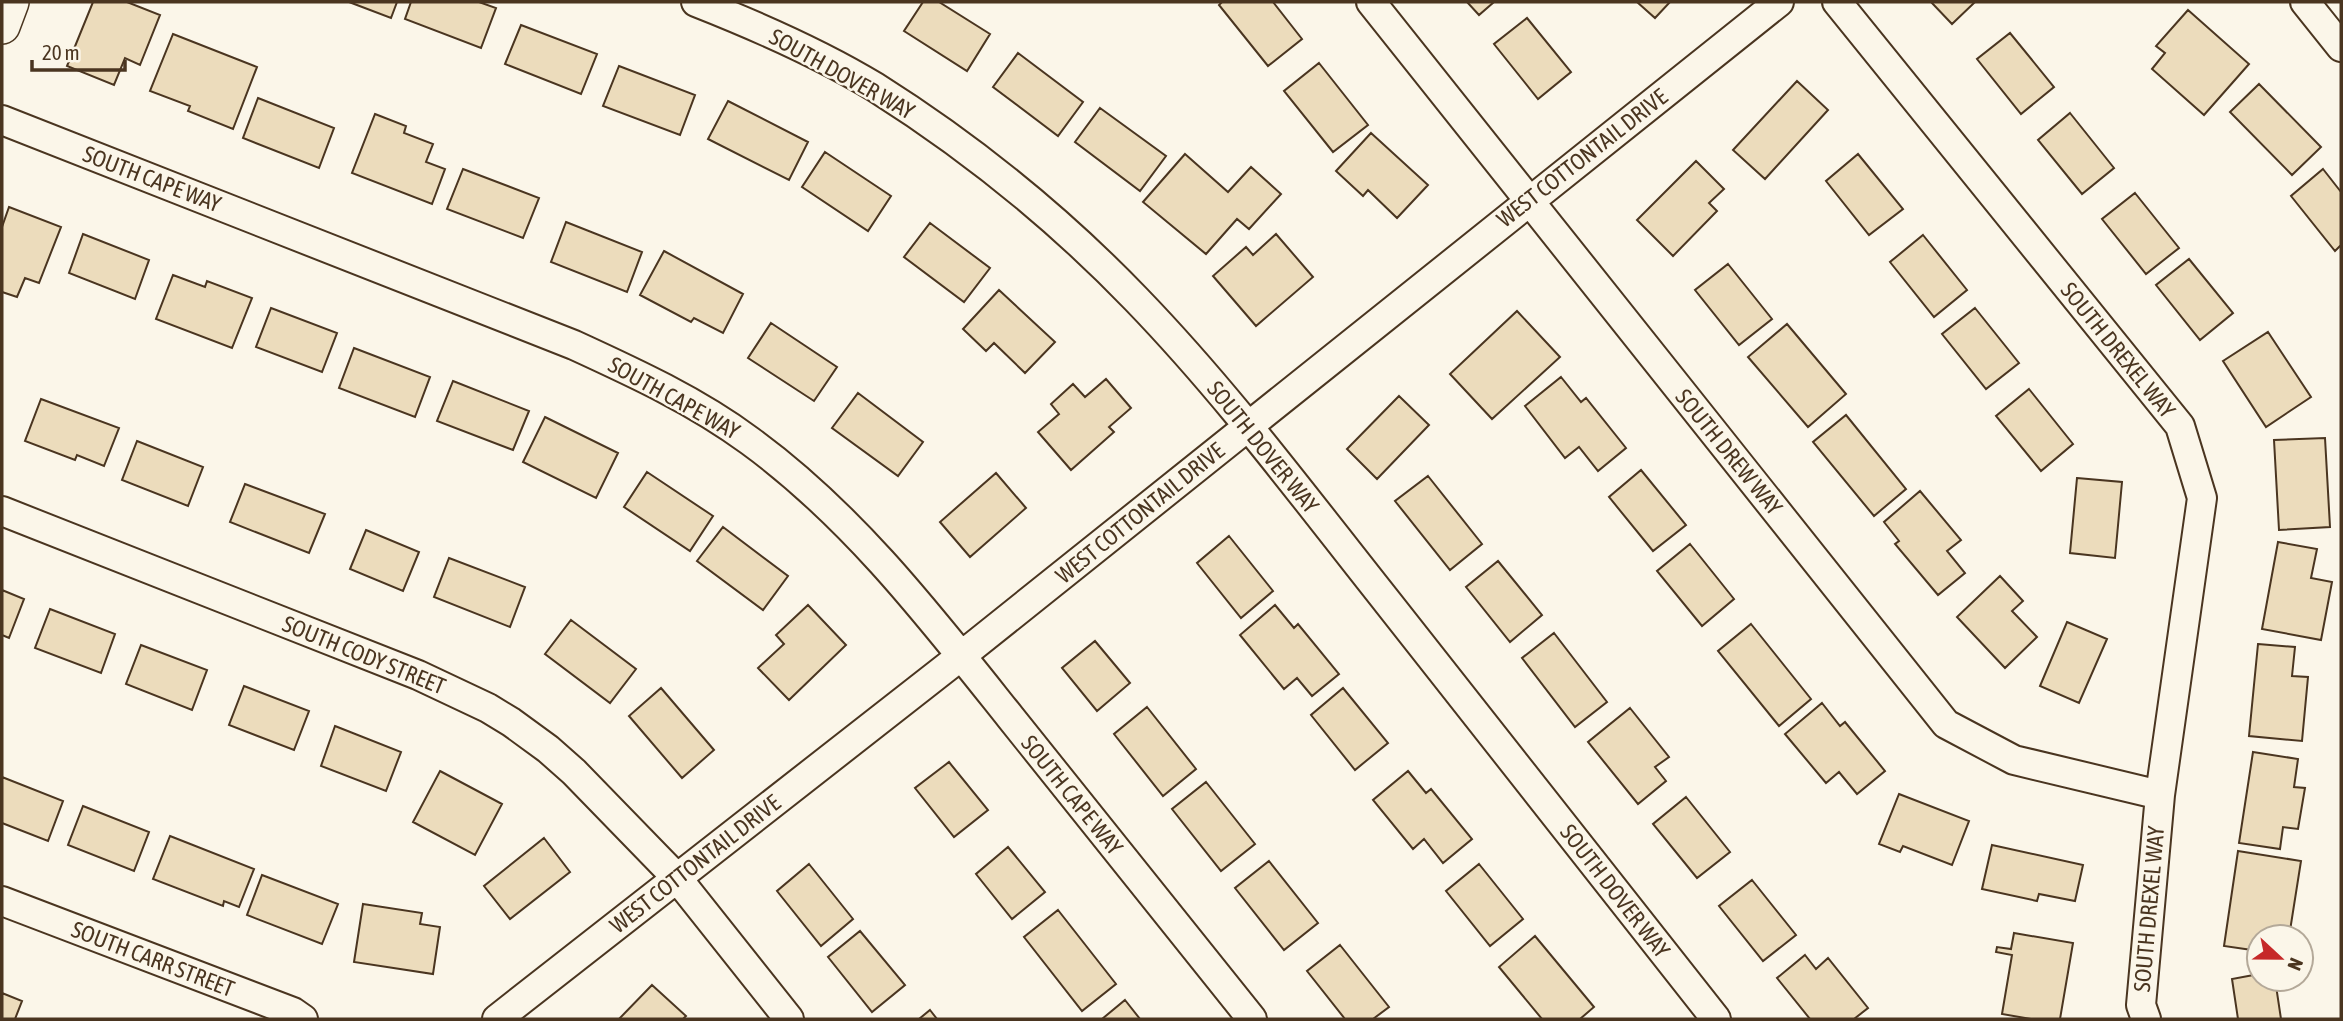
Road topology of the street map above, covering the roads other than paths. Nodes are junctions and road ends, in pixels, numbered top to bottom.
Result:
1 (11, 2) edge
2 (696, 2) edge
3 (1371, 2) edge
4 (1779, 2) edge
5 (1838, 2) edge
6 (2305, 2) edge
7 (2, 26) edge
8 (2341, 47) edge
9 (2, 120) edge
10 (1528, 200) junction
11 (1248, 426) junction
12 (2, 510) edge
13 (961, 656) junction
14 (2160, 795) junction
15 (677, 878) junction
16 (2, 901) edge
17 (303, 1019) edge
18 (497, 1019) edge
19 (789, 1019) edge
20 (1252, 1019) edge
21 (1716, 1019) edge
22 (2146, 1019) edge

1 - 7 street
2 - 11 street, SOUTH DOVER WAY
3 - 10 street, SOUTH DREW WAY
4 - 10 street, WEST COTTONTAIL DRIVE
5 - 14 street, SOUTH DREXEL WAY
6 - 8 street
9 - 13 street, SOUTH CAPE WAY
10 - 11 street, WEST COTTONTAIL DRIVE
10 - 14 street, SOUTH DREW WAY
11 - 13 street, WEST COTTONTAIL DRIVE
11 - 21 street, SOUTH DOVER WAY
12 - 15 street, SOUTH CODY STREET
13 - 15 street, WEST COTTONTAIL DRIVE
13 - 20 street, SOUTH CAPE WAY
14 - 22 street, SOUTH DREXEL WAY
15 - 18 street, WEST COTTONTAIL DRIVE
15 - 19 street, SOUTH CODY STREET
16 - 17 street, SOUTH CARR STREET

